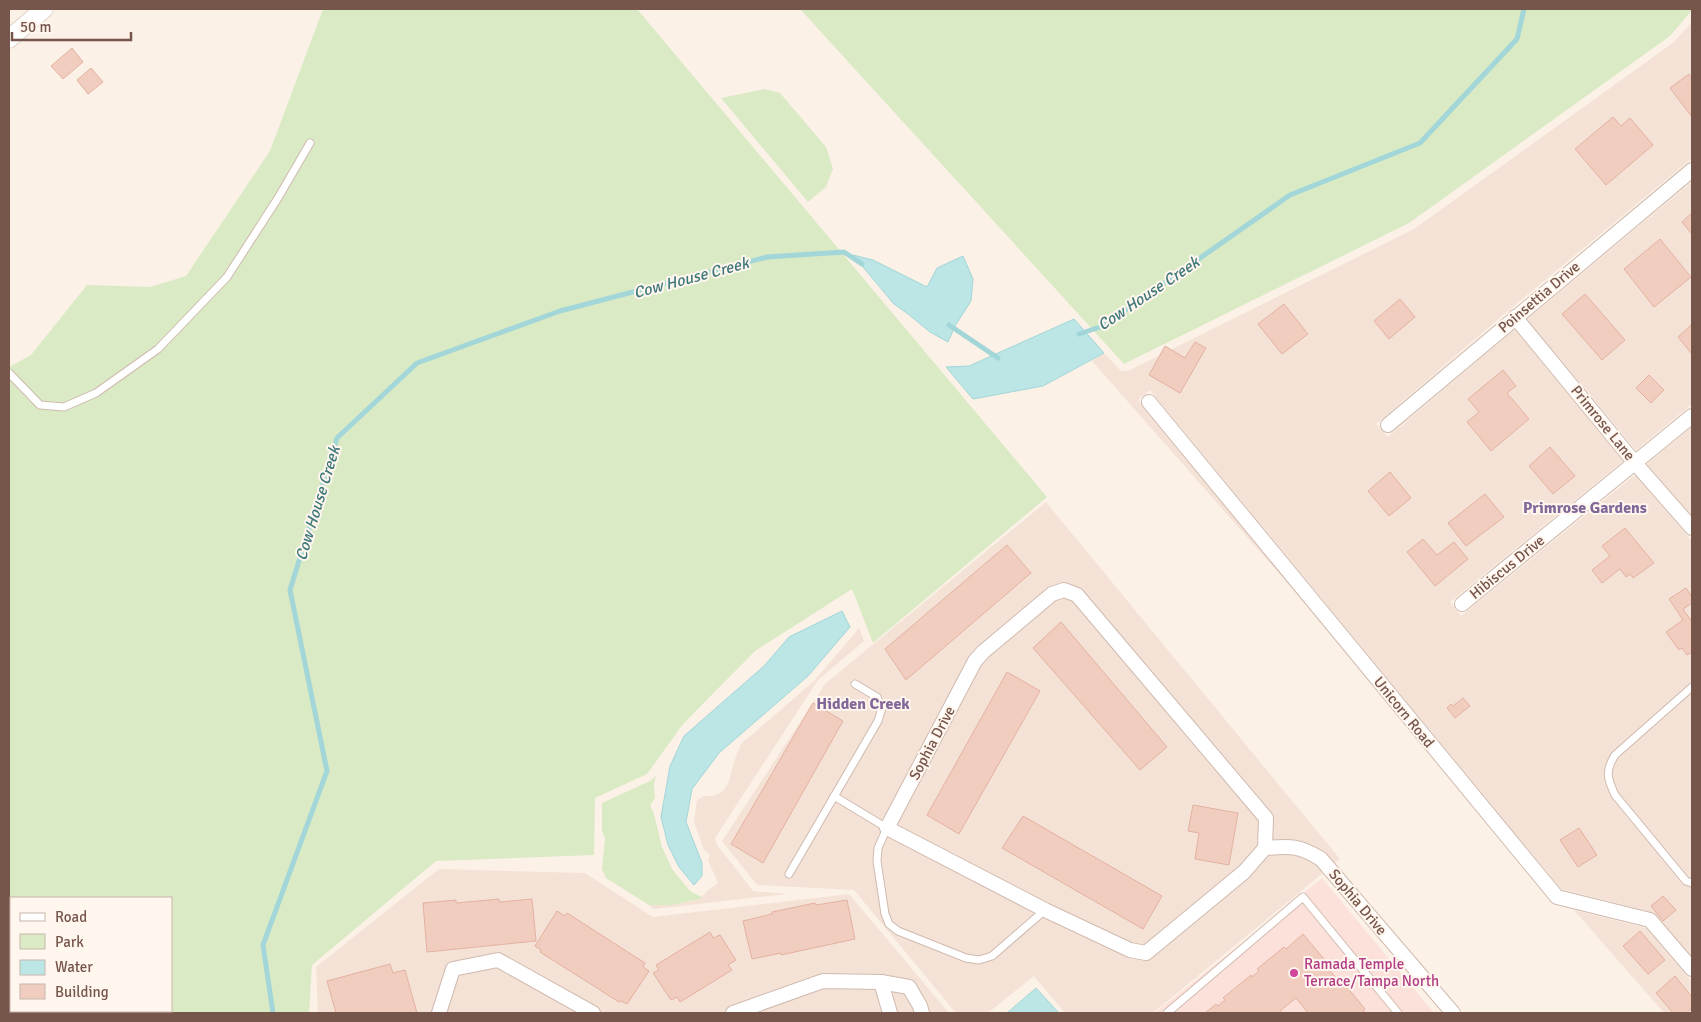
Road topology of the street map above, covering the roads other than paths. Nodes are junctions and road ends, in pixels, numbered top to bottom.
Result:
1 (44, 9) edge
2 (9, 39) edge
3 (310, 143) dead end
4 (1692, 170) edge
5 (1515, 317) junction
6 (9, 372) edge
7 (1150, 402) dead end
8 (1692, 416) edge
9 (1388, 425) dead end
10 (1635, 463) junction
11 (1692, 528) edge
12 (1462, 604) dead end
13 (855, 684) dead end
14 (1692, 687) edge
15 (834, 796) junction
16 (887, 828) junction
17 (1266, 848) junction
18 (789, 874) dead end
19 (1692, 883) edge
20 (1045, 910) junction
21 (1692, 969) edge
22 (881, 982) junction
23 (439, 1013) edge
24 (593, 1013) edge
25 (733, 1013) edge
26 (890, 1013) edge
27 (922, 1013) edge
28 (1167, 1013) edge
29 (1398, 1013) edge
30 (1453, 1013) edge

1 - 2 street
3 - 6 lane
4 - 5 street, Poinsettia Drive
5 - 9 street, Poinsettia Drive
5 - 10 street, Primrose Lane
7 - 21 street, Unicorn Road
8 - 10 street, Hibiscus Drive
10 - 11 street, Primrose Lane
10 - 12 street, Hibiscus Drive
13 - 15 lane
14 - 19 lane
15 - 16 lane
15 - 18 lane
16 - 17 street, Sophia Drive
16 - 20 street
16 - 20 lane
17 - 20 street
17 - 30 street, Sophia Drive
22 - 25 street
22 - 26 street
22 - 27 street
23 - 24 street
28 - 29 lane

